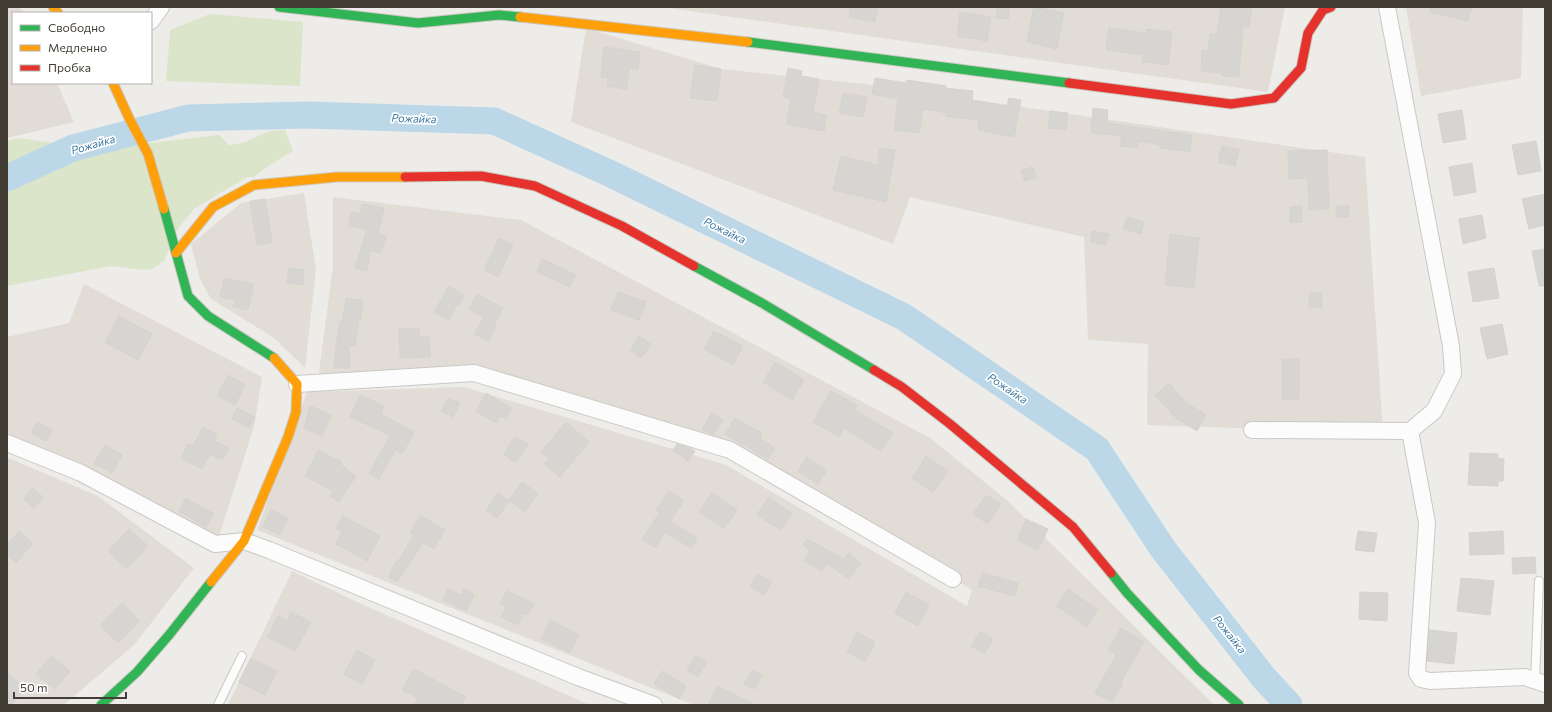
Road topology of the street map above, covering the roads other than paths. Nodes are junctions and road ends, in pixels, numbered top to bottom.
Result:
1 (161, 7) edge
2 (279, 7) edge
3 (1331, 7) edge
4 (1387, 7) edge
5 (152, 20) edge
6 (113, 84) edge
7 (176, 253) junction
8 (297, 384) junction
9 (1252, 430) dead end
10 (1410, 431) junction
11 (7, 443) edge
12 (244, 541) junction
13 (953, 579) dead end
14 (1539, 581) dead end
15 (242, 656) dead end
16 (1540, 683) edge
17 (101, 705) edge
18 (218, 705) edge
19 (654, 705) edge
20 (1239, 705) edge

1 - 5 street
2 - 3 street
4 - 10 street
6 - 7 street
7 - 8 street
7 - 20 street
8 - 12 street
8 - 13 street
9 - 10 street
10 - 16 street
11 - 12 street
12 - 17 street
12 - 19 street
14 - 16 lane
15 - 18 lane

